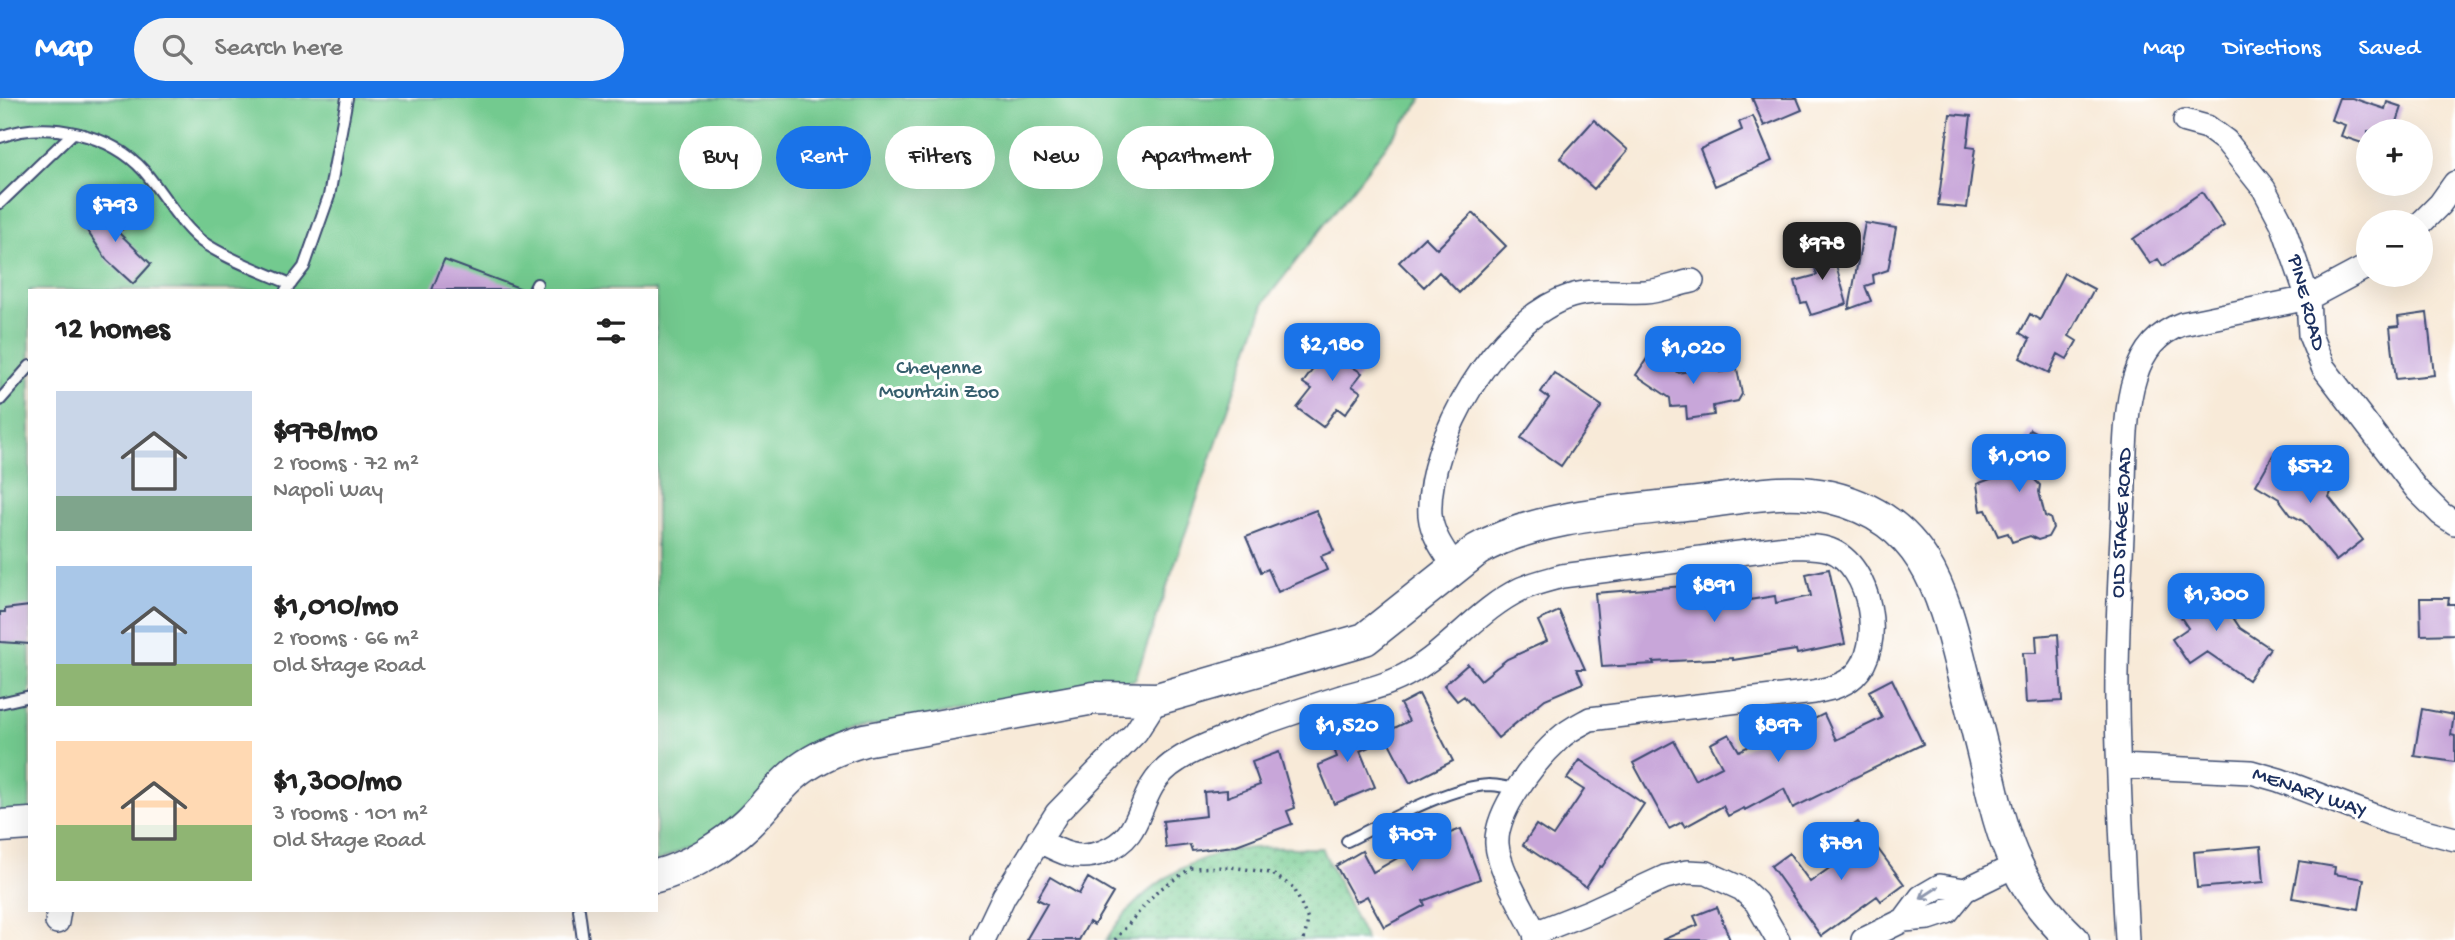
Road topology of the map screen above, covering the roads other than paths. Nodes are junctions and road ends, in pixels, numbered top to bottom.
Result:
1 (347, 98) edge
2 (2185, 121) dead end
3 (74, 133) junction
4 (0, 136) edge
5 (2455, 183) edge
6 (0, 202) edge
7 (2433, 211) edge
8 (2356, 273) edge
9 (1692, 281) dead end
10 (288, 287) edge
11 (2308, 298) junction
12 (28, 368) edge
13 (0, 400) edge
14 (2455, 523) edge
15 (1455, 567) junction
16 (28, 696) edge
17 (1157, 699) junction
18 (0, 703) edge
19 (2119, 765) junction
20 (1517, 789) junction
21 (28, 824) edge
22 (0, 826) edge
23 (1038, 839) junction
24 (2455, 839) edge
25 (1347, 841) dead end
26 (2016, 865) junction
27 (658, 876) edge
28 (579, 912) edge
29 (1535, 937) edge
30 (583, 940) edge
31 (983, 940) edge
32 (1779, 940) edge
33 (1863, 940) edge
34 (2073, 940) edge
35 (2127, 940) edge

1 - 10 lane
2 - 11 street, PINE ROAD
3 - 4 lane
3 - 6 lane
3 - 10 lane
5 - 7 street
8 - 11 street, OLD STAGE ROAD
9 - 15 street
11 - 14 street, PINE ROAD
11 - 19 street, OLD STAGE ROAD
12 - 13 lane
15 - 17 street
15 - 26 street
16 - 18 lane
17 - 23 street
17 - 27 street
19 - 24 street, MENARY WAY
19 - 35 street, OLD STAGE ROAD
20 - 23 street
20 - 25 lane
20 - 29 street
21 - 22 street
23 - 31 street
26 - 33 street
26 - 34 street
28 - 30 lane
29 - 32 street

